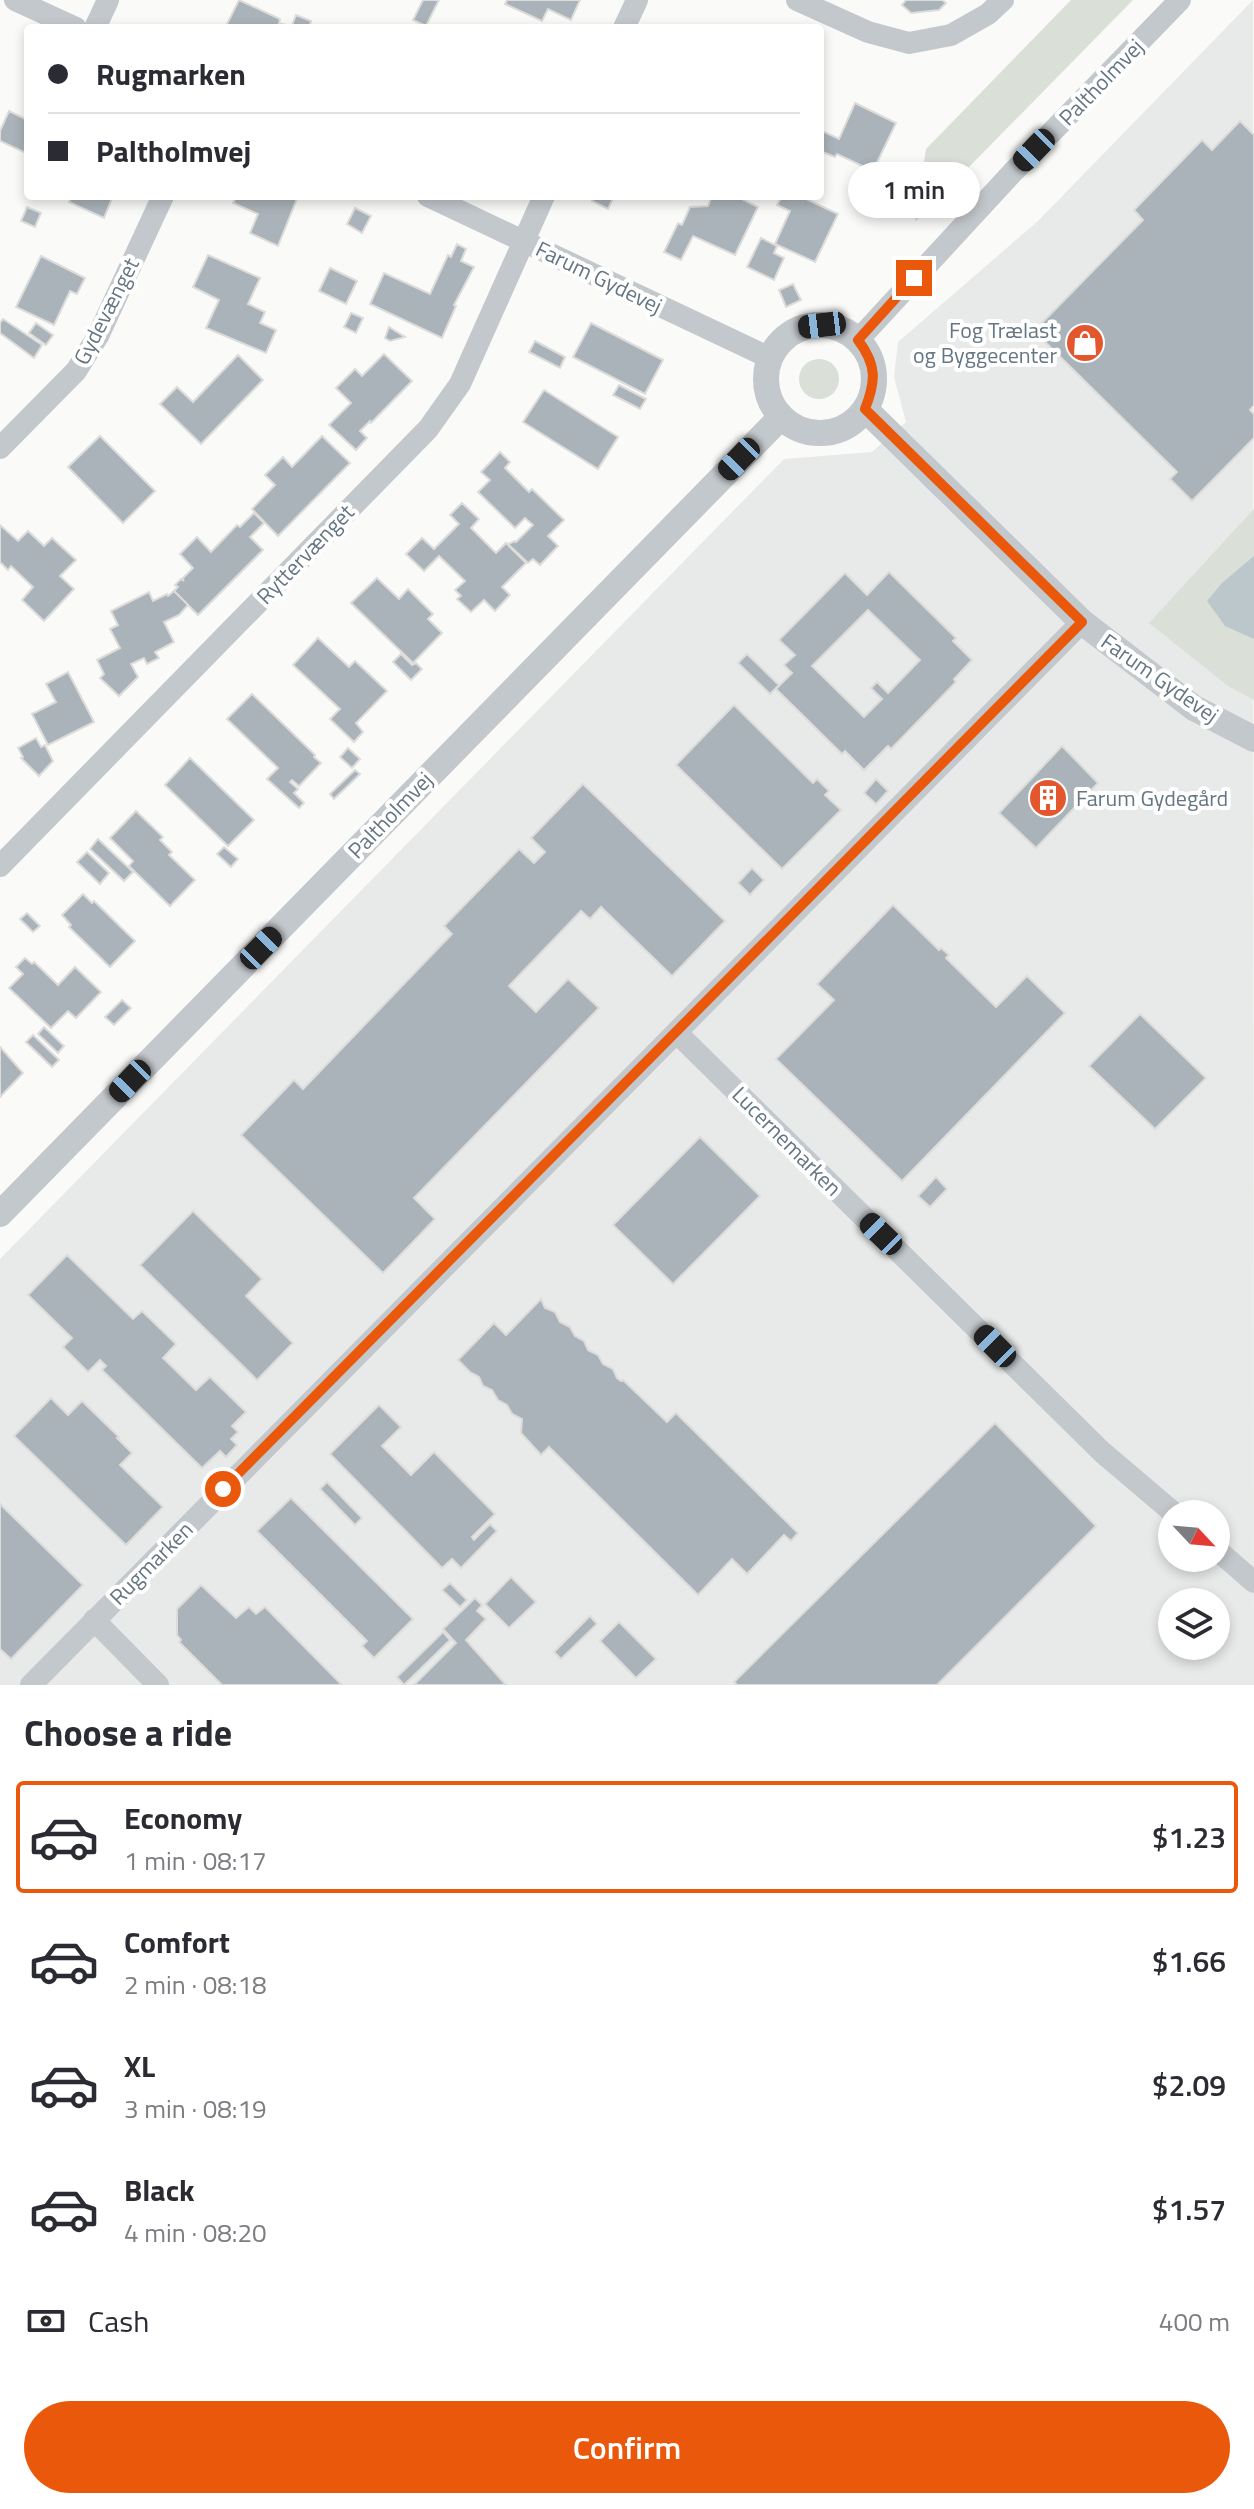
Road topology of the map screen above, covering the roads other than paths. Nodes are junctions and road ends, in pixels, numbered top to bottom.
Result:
1 (15, 0) edge
2 (108, 0) edge
3 (637, 0) edge
4 (797, 0) edge
5 (1003, 0) edge
6 (1180, 0) edge
7 (67, 24) edge
8 (97, 24) edge
9 (626, 24) edge
10 (161, 200) edge
11 (437, 200) edge
12 (542, 200) edge
13 (523, 240) junction
14 (858, 340) junction
15 (770, 358) junction
16 (865, 409) junction
17 (781, 417) junction
18 (0, 448) edge
19 (1082, 622) junction
20 (1254, 739) edge
21 (0, 866) edge
22 (677, 1033) junction
23 (0, 1214) edge
24 (1159, 1500) edge
25 (1230, 1561) edge
26 (1254, 1582) edge
27 (94, 1620) junction
28 (31, 1685) edge
29 (158, 1685) edge

1 - 7 street
2 - 8 street
3 - 9 street
4 - 5 street
6 - 14 street, Paltholmvej
10 - 18 street, Gydevænget
11 - 13 street, Farum Gydevej
12 - 13 street, Ryttervænget
13 - 15 street, Farum Gydevej
13 - 21 street, Ryttervænget
14 - 15 street
14 - 16 street
15 - 17 street
16 - 17 street
16 - 19 street, Farum Gydevej
17 - 23 street, Paltholmvej
19 - 20 street, Farum Gydevej
19 - 22 street, Rugmarken
22 - 24 street, Lucernemarken
22 - 27 street, Rugmarken
25 - 26 street
27 - 28 street, Rugmarken
27 - 29 street

